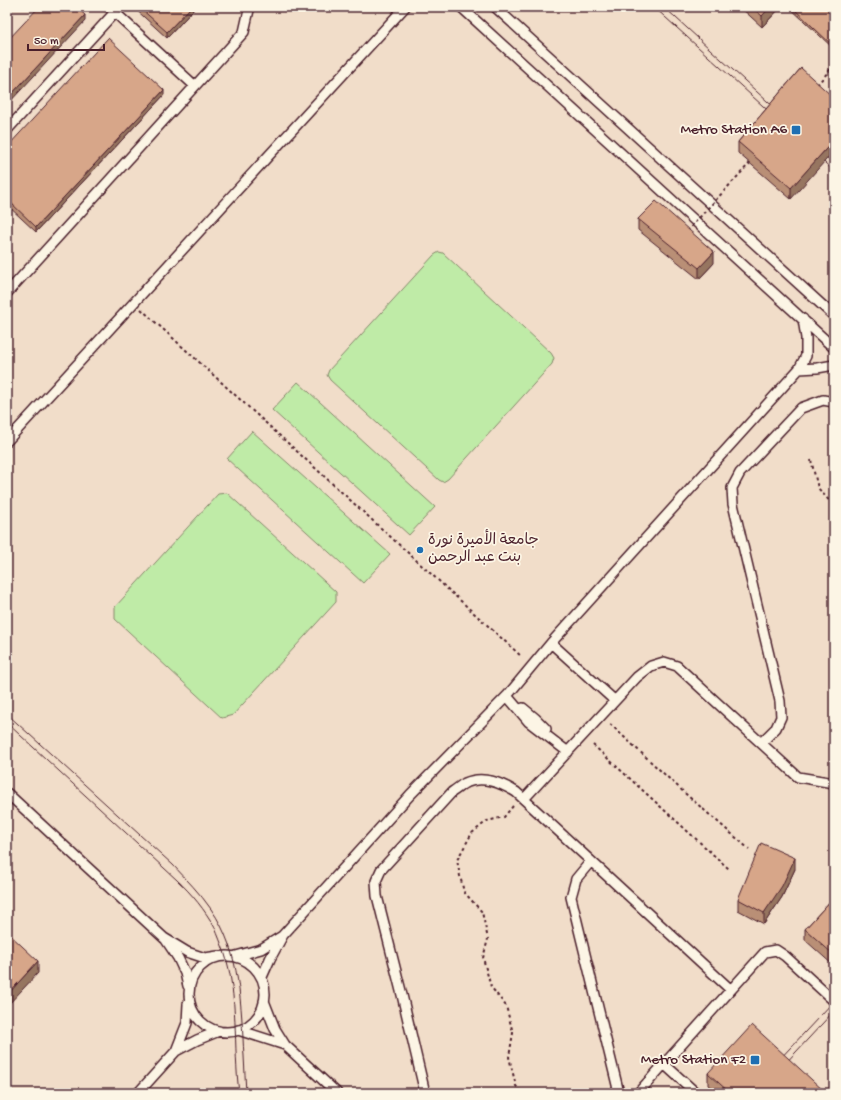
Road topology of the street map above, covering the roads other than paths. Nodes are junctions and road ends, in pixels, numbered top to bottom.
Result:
1 (249, 7) edge
2 (405, 7) edge
3 (461, 7) edge
4 (495, 7) edge
5 (112, 10) edge
6 (195, 86) junction
7 (7, 130) edge
8 (7, 293) edge
9 (834, 316) edge
10 (803, 319) junction
11 (834, 348) edge
12 (834, 365) edge
13 (799, 369) junction
14 (834, 402) edge
15 (7, 441) edge
16 (552, 643) junction
17 (507, 696) junction
18 (614, 700) junction
19 (761, 742) junction
20 (568, 752) junction
21 (834, 783) edge
22 (7, 793) edge
23 (524, 799) junction
24 (591, 862) junction
25 (283, 935) junction
26 (164, 938) junction
27 (218, 956) junction
28 (236, 956) junction
29 (262, 977) junction
30 (188, 990) junction
31 (731, 990) junction
32 (189, 1000) junction
33 (264, 1001) junction
34 (834, 1001) edge
35 (238, 1030) junction
36 (219, 1031) junction
37 (285, 1045) junction
38 (176, 1051) junction
39 (664, 1064) junction
40 (138, 1093) edge
41 (337, 1093) edge
42 (425, 1093) edge
43 (619, 1093) edge
44 (638, 1093) edge
45 (696, 1093) edge

1 - 6 street
2 - 15 street
3 - 10 street
4 - 9 street
5 - 6 street
5 - 7 street
6 - 8 street
10 - 11 street
10 - 13 street
12 - 13 street
13 - 16 street
14 - 19 street
16 - 17 street
16 - 18 street
17 - 20 street
17 - 25 street
18 - 19 street
18 - 20 street
19 - 21 street
20 - 23 street
22 - 26 street
23 - 24 street
23 - 42 street
24 - 31 street
24 - 43 street
25 - 28 street
25 - 29 street
26 - 27 street
26 - 30 street
27 - 28 street
27 - 30 street
28 - 29 street
29 - 33 street
30 - 32 street
31 - 34 street
31 - 39 street
32 - 36 street
32 - 38 street
33 - 35 street
33 - 37 street
35 - 36 street
35 - 37 street
36 - 38 street
37 - 41 street
38 - 40 street
39 - 44 street
39 - 45 street

